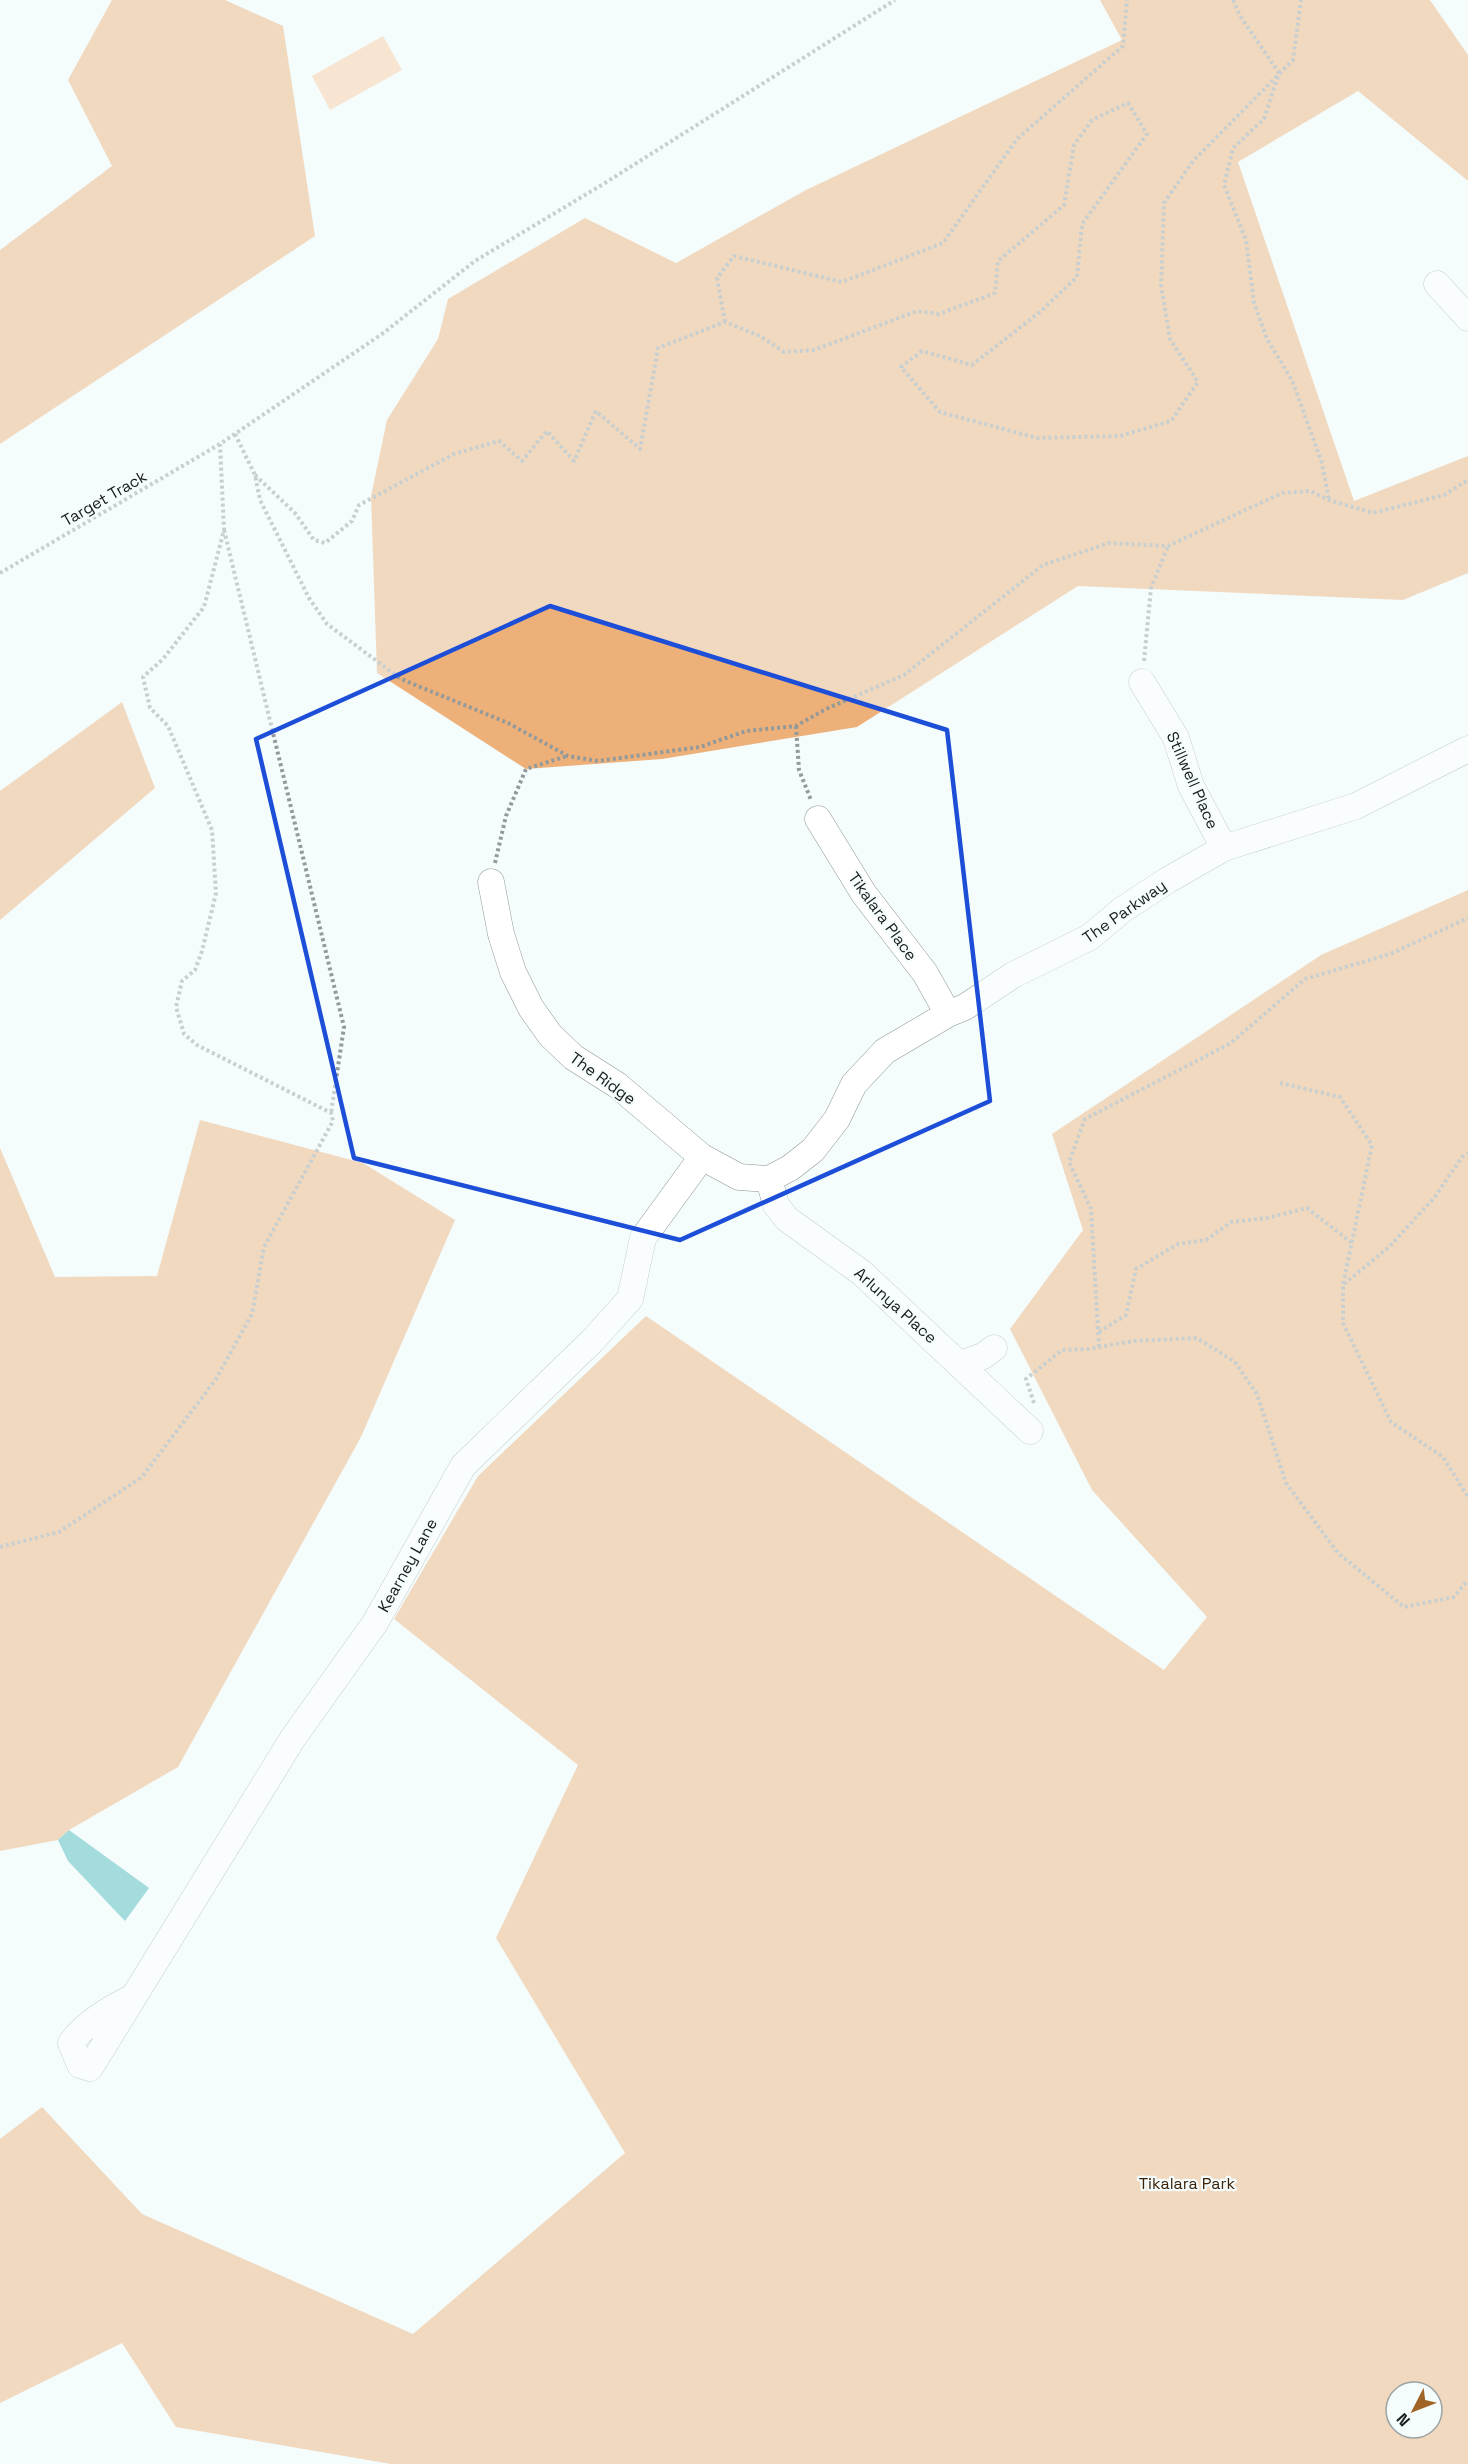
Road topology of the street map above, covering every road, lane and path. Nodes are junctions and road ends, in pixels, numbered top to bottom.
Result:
1 (895, 0) edge
2 (1127, 0) edge
3 (1233, 0) edge
4 (1301, 0) edge
5 (1279, 73) junction
6 (1437, 284) dead end
7 (1468, 318) edge
8 (725, 322) junction
9 (235, 434) junction
10 (220, 444) junction
11 (255, 475) junction
12 (1468, 480) edge
13 (1329, 500) junction
14 (224, 530) junction
15 (1168, 546) junction
16 (0, 573) edge
17 (1142, 682) joint
18 (796, 726) junction
19 (1468, 749) edge
20 (568, 756) junction
21 (818, 819) joint
22 (1224, 848) junction
23 (491, 882) joint
24 (1468, 918) edge
25 (948, 1014) junction
26 (1280, 1083) dead end
27 (331, 1113) junction
28 (1468, 1153) edge
29 (702, 1157) junction
30 (769, 1179) junction
31 (1352, 1243) junction
32 (1343, 1285) junction
33 (1099, 1332) junction
34 (1100, 1347) junction
35 (994, 1348) dead end
36 (961, 1364) junction
37 (1030, 1431) joint
38 (1468, 1497) edge
39 (0, 1547) edge
40 (1468, 1580) edge
41 (133, 1997) dead end

1 - 9 path, Target Track
2 - 8 path
3 - 5 path
4 - 5 path
5 - 8 path
5 - 13 path
6 - 7 street
8 - 11 path
9 - 10 path, Target Track
9 - 11 path
10 - 14 path
10 - 16 path, Target Track
11 - 20 path
12 - 13 path
13 - 15 path
14 - 27 path
14 - 27 path
15 - 17 path
15 - 18 path
17 - 22 street, Stillwell Place
18 - 20 path
18 - 21 path
19 - 22 street, The Parkway
20 - 23 path
21 - 25 street, Tikalara Place
22 - 25 street, The Parkway
23 - 29 street, The Ridge
24 - 33 path
25 - 30 street, The Parkway
26 - 31 path
27 - 39 path
28 - 32 path
29 - 30 street, The Ridge
29 - 41 street, Kearney Lane
30 - 36 street, Arlunya Place
31 - 32 path
31 - 33 path
32 - 38 path
33 - 34 path
34 - 37 path
34 - 40 path
35 - 36 street
36 - 37 street, Arlunya Place

